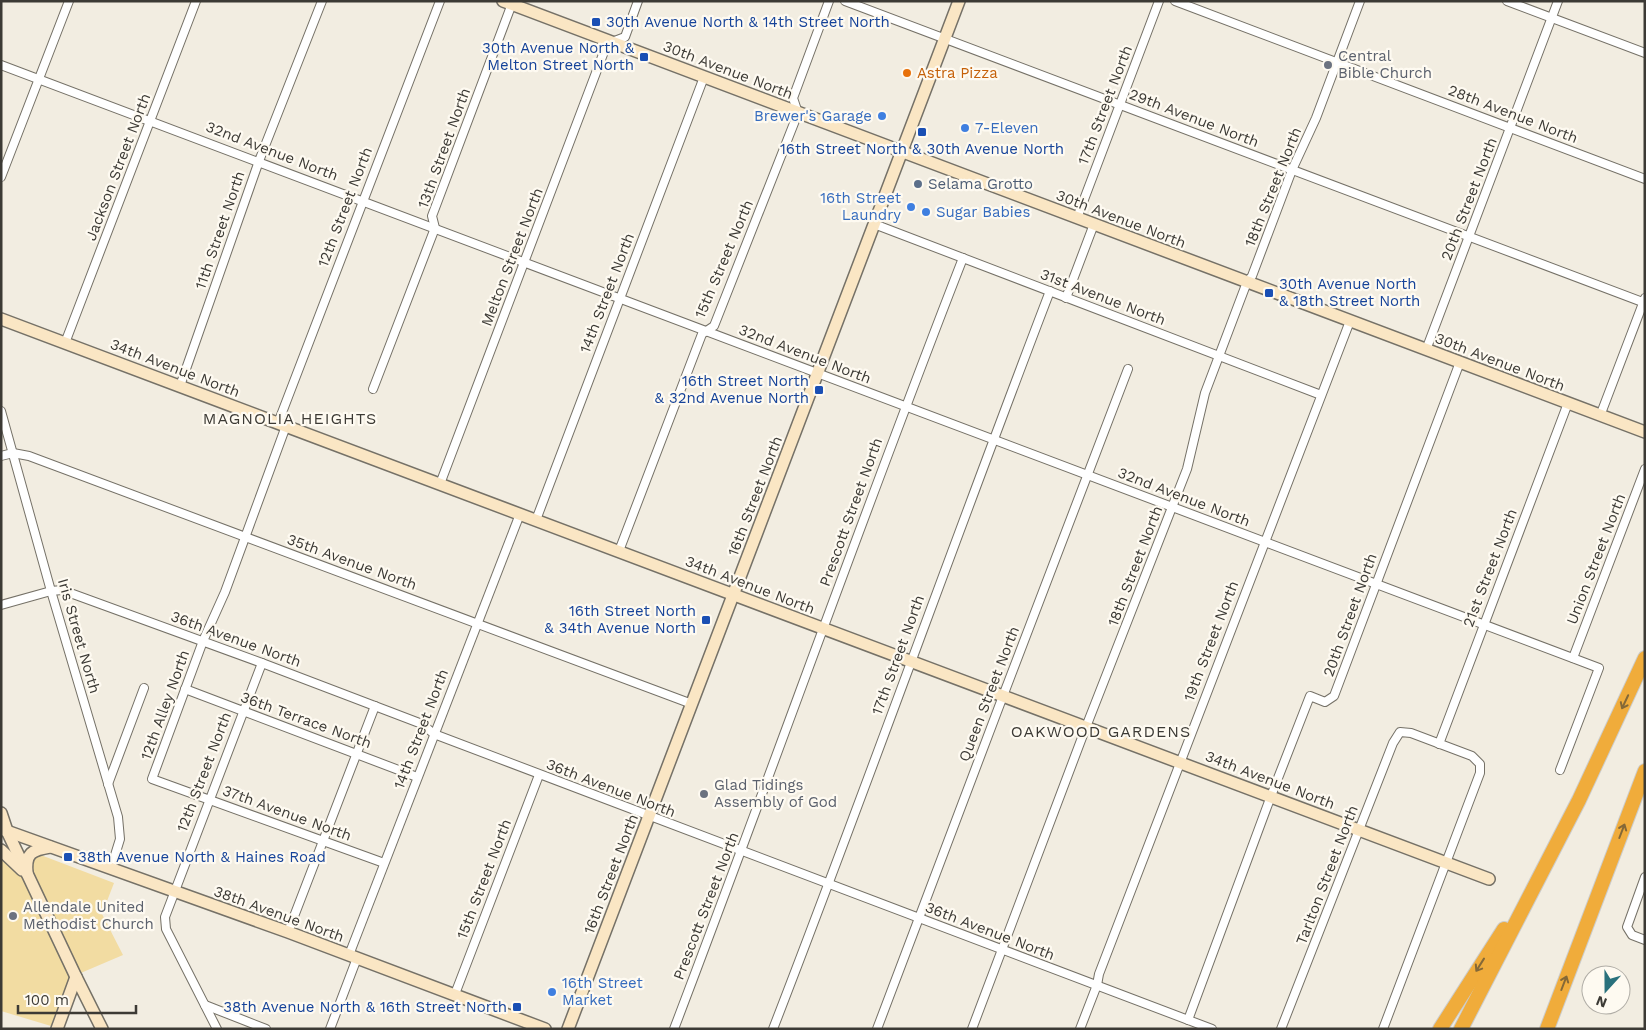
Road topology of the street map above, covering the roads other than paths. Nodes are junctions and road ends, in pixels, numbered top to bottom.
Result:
1 (69, 1) edge
2 (196, 1) edge
3 (322, 1) edge
4 (440, 1) edge
5 (638, 1) edge
6 (828, 1) edge
7 (845, 1) edge
8 (959, 1) edge
9 (1159, 1) edge
10 (1175, 1) edge
11 (1360, 1) edge
12 (1507, 1) edge
13 (1558, 1) edge
14 (509, 2) edge
15 (1552, 18) junction
16 (945, 39) junction
17 (612, 42) junction
18 (1645, 53) edge
19 (1337, 62) junction
20 (1, 65) edge
21 (704, 77) junction
22 (39, 79) junction
23 (1120, 105) junction
24 (798, 113) junction
25 (150, 121) junction
26 (1510, 128) junction
27 (902, 152) junction
28 (259, 161) junction
29 (1292, 170) junction
30 (1, 177) edge
31 (1645, 179) edge
32 (364, 200) junction
33 (1077, 218) junction
34 (874, 224) junction
35 (1094, 224) junction
36 (435, 228) junction
37 (1469, 237) junction
38 (963, 258) junction
39 (525, 262) junction
40 (1247, 282) junction
41 (1050, 291) junction
42 (620, 298) junction
43 (1066, 298) junction
44 (1644, 301) edge
45 (1, 319) edge
46 (1350, 321) junction
47 (707, 332) junction
48 (65, 342) junction
49 (1426, 350) junction
50 (1219, 356) junction
51 (1460, 362) junction
52 (1128, 369) dead end
53 (818, 373) junction
54 (180, 386) junction
55 (373, 389) dead end
56 (1321, 395) junction
57 (1568, 403) junction
58 (905, 406) junction
59 (1, 410) edge
60 (1600, 416) junction
61 (282, 425) junction
62 (1645, 432) edge
63 (993, 439) junction
64 (13, 453) junction
65 (1, 456) edge
66 (1645, 470) edge
67 (1087, 475) junction
68 (440, 484) junction
69 (1173, 507) junction
70 (520, 514) junction
71 (536, 520) junction
72 (246, 537) junction
73 (1264, 542) junction
74 (619, 551) junction
75 (1375, 584) junction
76 (51, 591) junction
77 (734, 594) junction
78 (1, 605) edge
79 (477, 623) junction
80 (1483, 624) junction
81 (823, 628) junction
82 (203, 641) junction
83 (1573, 658) junction
84 (1645, 658) edge
85 (910, 661) junction
86 (262, 663) junction
87 (144, 688) dead end
88 (184, 689) junction
89 (1003, 696) junction
90 (692, 704) junction
91 (375, 706) junction
92 (243, 712) junction
93 (1086, 727) junction
94 (434, 734) junction
95 (1439, 744) junction
96 (358, 754) junction
97 (1180, 762) junction
98 (1560, 770) dead end
99 (1645, 771) edge
100 (539, 775) junction
101 (417, 777) junction
102 (152, 779) joint
103 (108, 784) junction
104 (1271, 796) junction
105 (210, 799) junction
106 (1, 813) edge
107 (649, 817) junction
108 (4, 830) edge
109 (1360, 830) junction
110 (324, 841) junction
111 (51, 847) junction
112 (1, 850) edge
113 (742, 852) junction
114 (1446, 862) junction
115 (384, 863) junction
116 (1545, 866) junction
117 (111, 868) junction
118 (27, 875) junction
119 (1645, 877) edge
120 (1489, 878) dead end
121 (829, 885) junction
122 (174, 892) junction
123 (919, 918) junction
124 (288, 932) junction
125 (1645, 940) edge
126 (1002, 950) junction
127 (353, 956) junction
128 (76, 977) junction
129 (1097, 985) junction
130 (455, 994) junction
131 (205, 1005) junction
132 (1188, 1020) junction
133 (1209, 1028) edge
134 (57, 1029) edge
135 (102, 1029) edge
136 (217, 1029) edge
137 (266, 1029) edge
138 (330, 1029) edge
139 (545, 1029) edge
140 (568, 1029) edge
141 (674, 1029) edge
142 (773, 1029) edge
143 (877, 1029) edge
144 (972, 1029) edge
145 (1080, 1029) edge
146 (1281, 1029) edge
147 (1383, 1029) edge
148 (1440, 1029) edge
149 (1461, 1029) edge
150 (1547, 1029) edge

1 - 22 street
2 - 25 street, Jackson Street North
3 - 28 street, 11th Street North
4 - 32 street, 12th Street North
5 - 17 street
6 - 24 street, 15th Street North
7 - 16 street, 29th Avenue North
8 - 16 street, 16th Street North
9 - 23 street, 17th Street North
10 - 19 street, 28th Avenue North
11 - 19 street, 18th Street North
12 - 15 street
13 - 15 street, 20th Street North
14 - 17 street, 30th Avenue North
14 - 36 street, 13th Street North
15 - 18 street
15 - 26 street, 20th Street North
16 - 23 street, 29th Avenue North
16 - 27 street, 16th Street North
17 - 21 street, 30th Avenue North
17 - 39 street, Melton Street North
19 - 26 street, 28th Avenue North
19 - 29 street, 18th Street North
20 - 22 street, 32nd Avenue North
21 - 24 street, 30th Avenue North
21 - 42 street, 14th Street North
22 - 25 street, 32nd Avenue North
22 - 30 street
23 - 29 street, 29th Avenue North
23 - 33 street, 17th Street North
24 - 27 street, 30th Avenue North
24 - 47 street, 15th Street North
25 - 28 street, 32nd Avenue North
25 - 48 street, Jackson Street North
26 - 31 street, 28th Avenue North
26 - 37 street, 20th Street North
27 - 33 street, 30th Avenue North
27 - 34 street, 16th Street North
28 - 32 street, 32nd Avenue North
28 - 54 street, 11th Street North
29 - 37 street, 29th Avenue North
29 - 40 street, 18th Street North
32 - 36 street, 32nd Avenue North
32 - 61 street, 12th Street North
33 - 35 street, 30th Avenue North
34 - 38 street, 31st Avenue North
34 - 53 street, 16th Street North
35 - 40 street, 30th Avenue North
35 - 43 street
36 - 39 street, 32nd Avenue North
36 - 55 street, 13th Street North
37 - 44 street, 29th Avenue North
37 - 49 street, 20th Street North
38 - 41 street, 31st Avenue North
38 - 58 street, Prescott Street North
39 - 42 street, 32nd Avenue North
39 - 68 street, Melton Street North
40 - 46 street, 30th Avenue North
40 - 50 street, 18th Street North
41 - 43 street, 31st Avenue North
41 - 63 street, 17th Street North
42 - 47 street, 32nd Avenue North
42 - 71 street, 14th Street North
43 - 50 street, 31st Avenue North
44 - 60 street
45 - 48 street, 34th Avenue North
46 - 49 street, 30th Avenue North
46 - 56 street, 19th Street North
47 - 53 street, 32nd Avenue North
47 - 74 street, 15th Street North
48 - 54 street, 34th Avenue North
49 - 51 street, 30th Avenue North
50 - 56 street, 31st Avenue North
50 - 69 street, 18th Street North
51 - 57 street, 30th Avenue North
51 - 75 street, 20th Street North
52 - 67 street, Queen Street North
53 - 58 street, 32nd Avenue North
53 - 77 street, 16th Street North
54 - 61 street, 34th Avenue North
56 - 73 street, 19th Street North
57 - 60 street, 30th Avenue North
57 - 80 street, 21st Street North
58 - 63 street, 32nd Avenue North
58 - 81 street, Prescott Street North
59 - 64 street, Iris Street North
60 - 62 street, 30th Avenue North
61 - 68 street, 34th Avenue North
61 - 72 street, 12th Street North
63 - 67 street, 32nd Avenue North
63 - 85 street, 17th Street North
64 - 65 street, 35th Avenue North
64 - 72 street, 35th Avenue North
64 - 76 street, Iris Street North
66 - 83 street, Union Street North
67 - 69 street, 32nd Avenue North
67 - 89 street, Queen Street North
68 - 70 street, 34th Avenue North
69 - 73 street, 32nd Avenue North
69 - 93 street, 18th Street North
70 - 71 street, 34th Avenue North
70 - 79 street, 14th Street North
71 - 74 street, 34th Avenue North
72 - 79 street, 35th Avenue North
72 - 82 street, 12th Street North
73 - 75 street, 32nd Avenue North
73 - 97 street, 19th Street North
74 - 77 street, 34th Avenue North
75 - 80 street, 32nd Avenue North
75 - 104 street, 20th Street North
76 - 78 street, 36th Avenue North
76 - 82 street, 36th Avenue North
76 - 103 street, Iris Street North
77 - 81 street, 34th Avenue North
77 - 90 street, 16th Street North
79 - 90 street, 35th Avenue North
79 - 94 street, 14th Street North
80 - 83 street, 32nd Avenue North
80 - 95 street, 21st Street North
81 - 85 street, 34th Avenue North
81 - 113 street, Prescott Street North
82 - 86 street, 36th Avenue North
82 - 88 street, 12th Alley North
83 - 98 street, 32nd Avenue North
84 -> 116 highway
85 - 89 street, 34th Avenue North
85 - 121 street, 17th Street North
86 - 91 street, 36th Avenue North
86 - 92 street, 12th Street North
87 - 103 street
88 - 92 street, 36th Terrace North
88 - 102 street, 12th Alley North
89 - 93 street, 34th Avenue North
89 - 123 street, Queen Street North
90 - 107 street, 16th Street North
91 - 94 street, 36th Avenue North
91 - 96 street
92 - 96 street, 36th Terrace North
92 - 105 street, 12th Street North
93 - 97 street, 34th Avenue North
93 - 126 street, 18th Street North
94 - 100 street, 36th Avenue North
94 - 101 street, 14th Street North
95 - 109 street, Tarlton Street North
95 - 114 street
96 - 101 street, 36th Terrace North
96 - 110 street
97 - 104 street, 34th Avenue North
97 - 129 street, 19th Street North
150 -> 99 highway
100 - 107 street, 36th Avenue North
100 - 130 street, 15th Street North
101 - 115 street, 14th Street North
102 - 105 street, 37th Avenue North
103 - 117 street, Iris Street North
104 - 109 street, 34th Avenue North
104 - 132 street, 20th Street North
105 - 110 street, 37th Avenue North
105 - 122 street, 12th Street North
106 - 108 street
107 - 113 street, 36th Avenue North
107 - 140 street, 16th Street North
108 - 111 street, 38th Avenue North
108 - 118 street
109 - 114 street, 34th Avenue North
109 - 146 street, Tarlton Street North
110 - 115 street, 37th Avenue North
110 - 124 street
111 - 117 street, 38th Avenue North
111 - 118 street
112 - 118 street
113 - 121 street, 36th Avenue North
113 - 141 street, Prescott Street North
114 - 120 street, 34th Avenue North
114 - 147 street
115 - 127 street, 14th Street North
116 -> 148 highway
116 - 149 highway
117 - 122 street, 38th Avenue North
118 - 128 street
119 - 125 street
121 - 123 street, 36th Avenue North
121 - 142 street, 17th Street North
122 - 124 street, 38th Avenue North
122 - 131 street
123 - 126 street, 36th Avenue North
123 - 143 street, Queen Street North
124 - 127 street, 38th Avenue North
126 - 129 street, 36th Avenue North
126 - 144 street, 18th Street North
127 - 130 street, 38th Avenue North
127 - 138 street, 14th Street North
128 - 134 street
128 - 135 street
129 - 132 street, 36th Avenue North
129 - 145 street, 19th Street North
130 - 139 street, 38th Avenue North
131 - 136 street
131 - 137 street
132 - 133 street, 36th Avenue North

